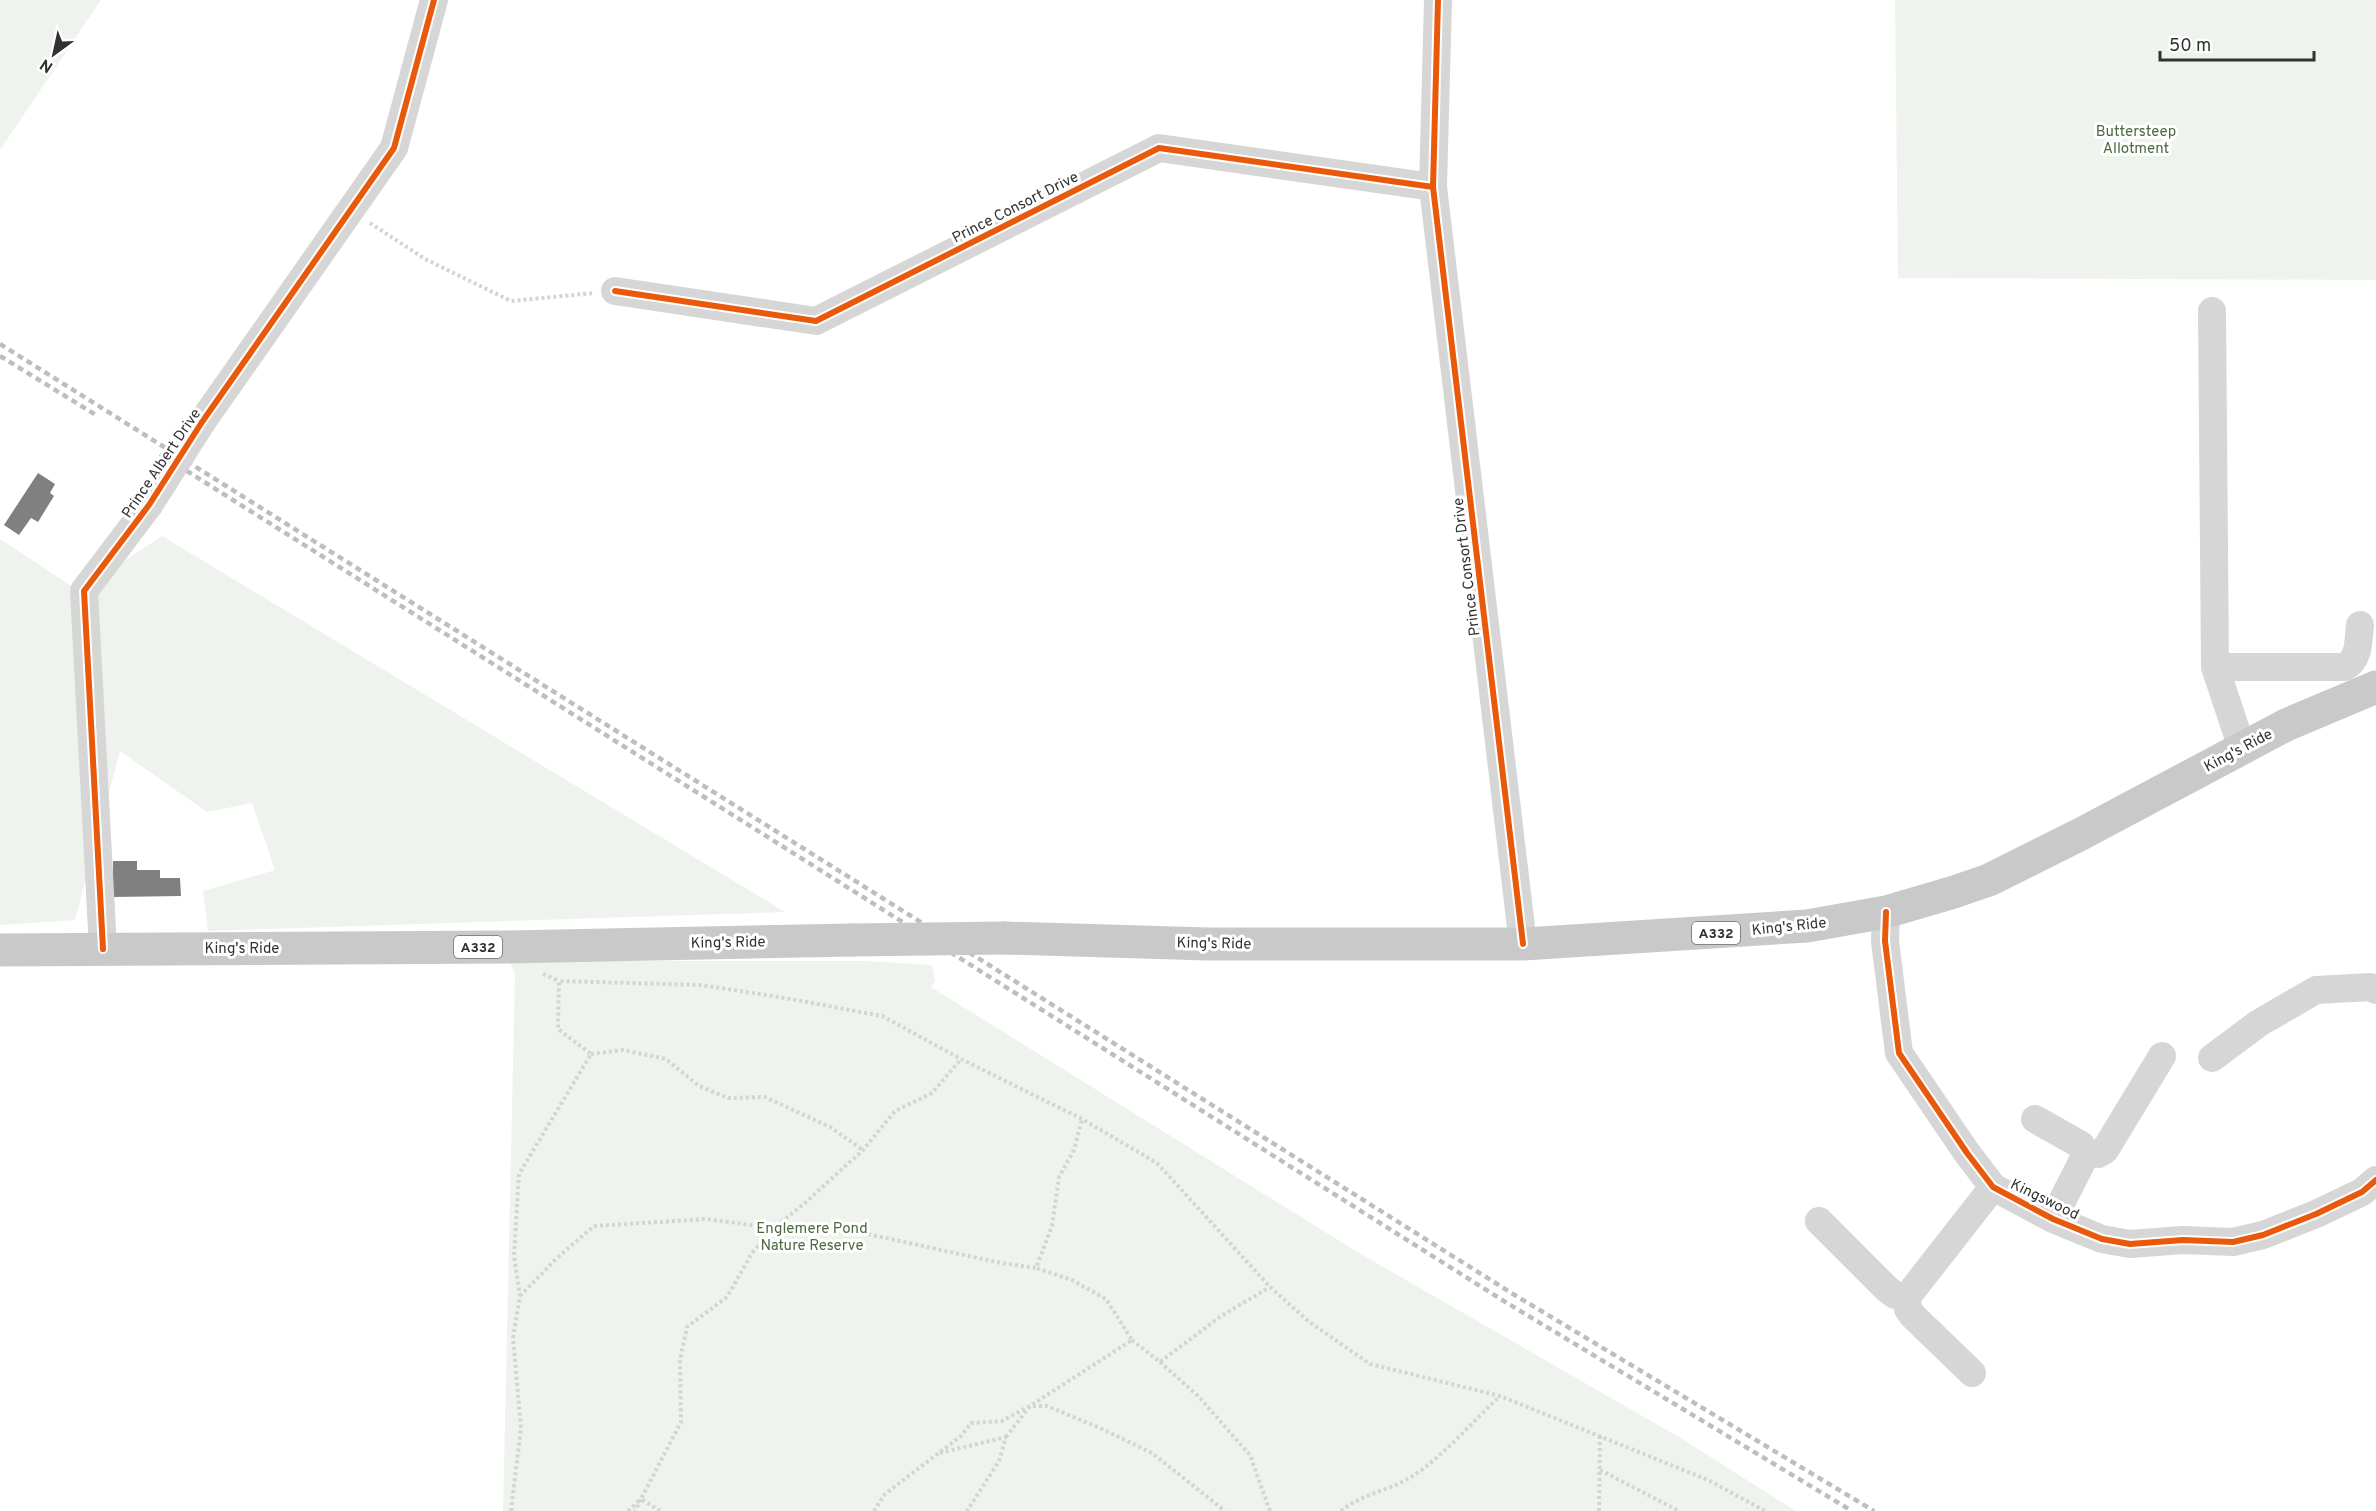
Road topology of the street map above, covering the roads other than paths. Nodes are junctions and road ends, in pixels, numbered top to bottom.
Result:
1 (434, 0) edge
2 (1438, 0) edge
3 (1433, 187) junction
4 (615, 291) road end
5 (2212, 311) dead end
6 (2360, 625) dead end
7 (2215, 667) junction
8 (2376, 687) edge
9 (2242, 748) junction
10 (1886, 912) junction
11 (1524, 944) junction
12 (103, 949) junction
13 (0, 950) edge
14 (2376, 990) edge
15 (2162, 1056) dead end
16 (2212, 1058) dead end
17 (2035, 1119) dead end
18 (2084, 1152) junction
19 (2376, 1180) edge
20 (1993, 1187) junction
21 (2054, 1219) junction
22 (1819, 1221) dead end
23 (1907, 1298) junction
24 (1972, 1373) dead end

1 - 12 street, Prince Albert Drive, bridge
2 - 3 street, Prince Consort Drive
3 - 4 street, Prince Consort Drive
3 - 11 street, Prince Consort Drive
5 - 7 street
6 - 7 street
7 - 9 street
8 - 9 main road, King's Ride / A332
9 - 10 main road, King's Ride / A332
10 - 11 main road, King's Ride / A332
10 - 20 street, Kingswood
11 - 12 main road, King's Ride / A332, bridge
12 - 13 main road, King's Ride / A332
14 - 16 street
15 - 18 street
17 - 18 street
18 - 21 street
19 - 21 street, Kingswood
20 - 21 street, Kingswood
20 - 23 street
22 - 23 street
23 - 24 street

